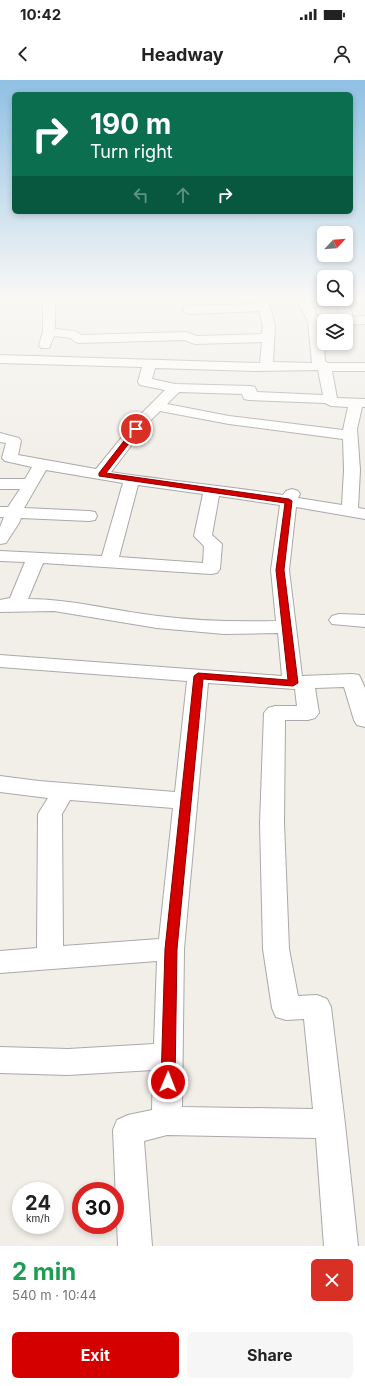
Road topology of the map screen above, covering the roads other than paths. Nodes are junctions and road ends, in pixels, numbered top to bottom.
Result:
1 (42, 353) edge
2 (267, 353) edge
3 (319, 353) edge
4 (0, 358) edge
5 (40, 360) junction
6 (321, 362) junction
7 (149, 363) junction
8 (266, 366) junction
9 (365, 367) edge
10 (175, 388) junction
11 (331, 399) junction
12 (360, 403) edge
13 (157, 406) junction
14 (350, 435) junction
15 (0, 437) edge
16 (5, 460) edge
17 (42, 464) junction
18 (101, 474) junction
19 (132, 479) junction
20 (0, 484) edge
21 (30, 484) junction
22 (212, 489) junction
23 (287, 493) junction
24 (7, 512) edge
25 (358, 513) edge
26 (89, 516) dead end
27 (0, 539) edge
28 (0, 556) edge
29 (36, 557) junction
30 (111, 558) dead end
31 (1, 605) edge
32 (338, 620) dead end
33 (365, 621) edge
34 (286, 627) junction
35 (0, 661) edge
36 (198, 676) junction
37 (299, 683) junction
38 (362, 698) edge
39 (365, 720) edge
40 (0, 784) edge
41 (64, 791) junction
42 (185, 801) junction
43 (50, 947) dead end
44 (171, 949) junction
45 (0, 962) edge
46 (169, 1056) junction
47 (0, 1060) edge
48 (167, 1122) junction
49 (330, 1124) junction
50 (135, 1246) edge
51 (341, 1246) edge

1 - 5 street
2 - 8 street
3 - 6 street
4 - 5 street
5 - 7 street
6 - 8 street
6 - 9 street
6 - 11 street
7 - 8 street
7 - 10 street
10 - 11 street
10 - 13 street
11 - 12 street
12 - 14 street
13 - 14 street
13 - 18 street
14 - 25 street
15 - 16 street
16 - 17 street
17 - 18 street
17 - 21 street
18 - 19 street
19 - 22 street
19 - 30 street
20 - 21 street
21 - 24 street
22 - 23 street
22 - 29 street
23 - 25 street
23 - 34 street
24 - 26 street
24 - 27 street
28 - 29 street
29 - 31 street
31 - 34 street
32 - 33 street
34 - 37 street
35 - 36 street
36 - 37 street
36 - 42 street
37 - 38 street
37 - 49 street
38 - 39 street
40 - 41 street
41 - 42 street
41 - 43 street
42 - 44 street
44 - 45 street
44 - 46 street
46 - 47 street
46 - 48 street
48 - 49 street
48 - 50 street
49 - 51 street

